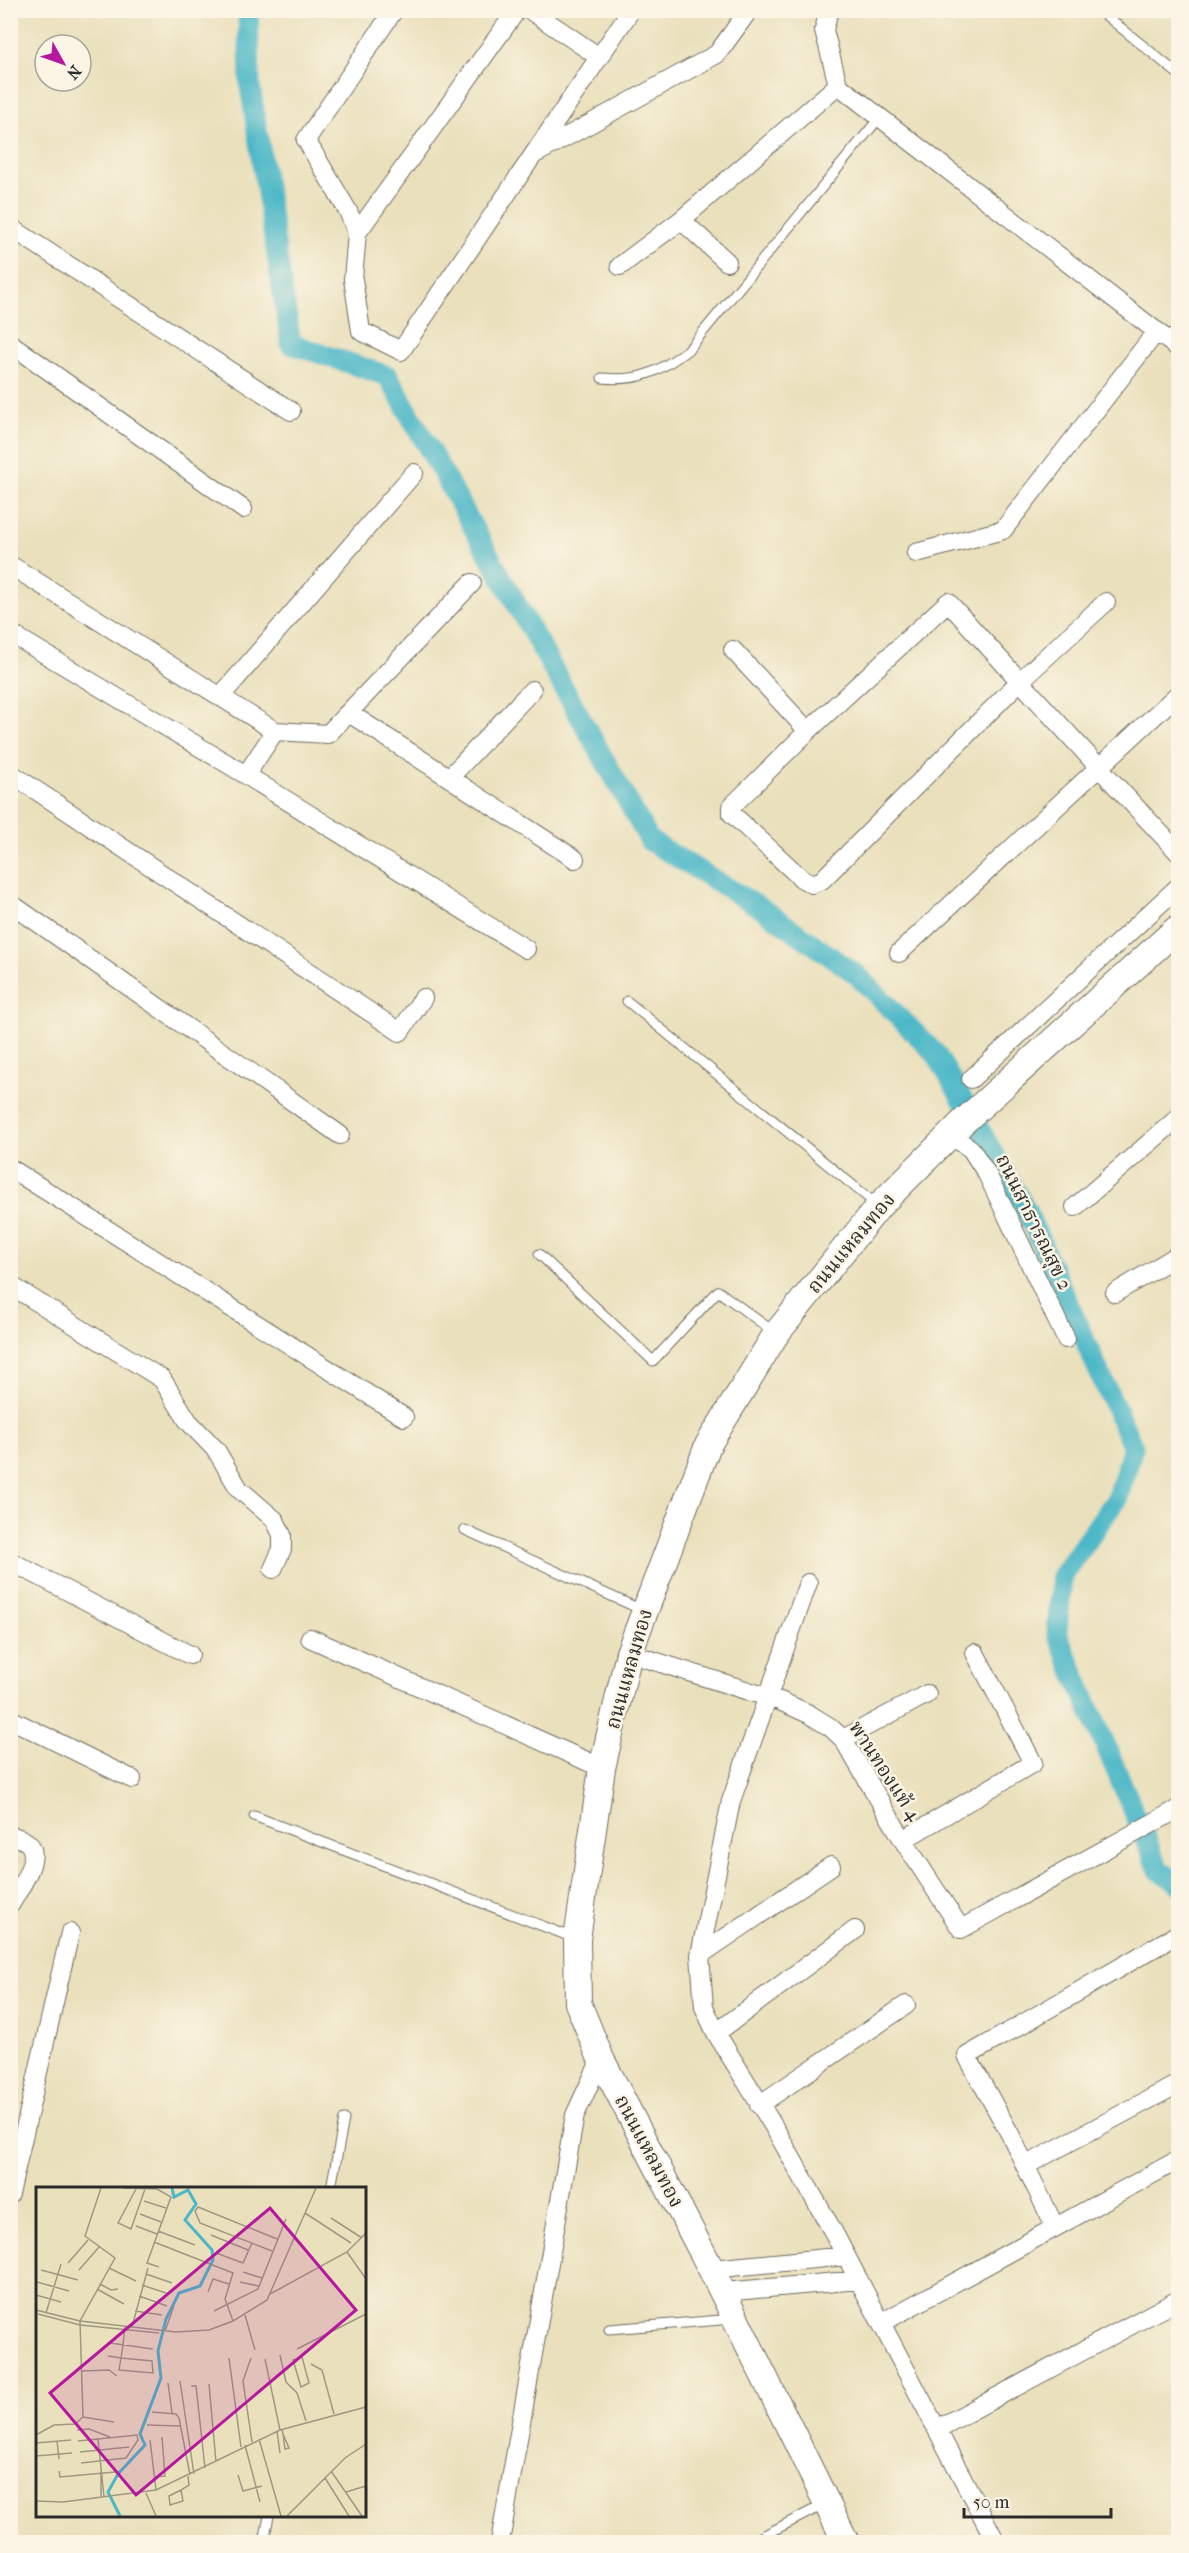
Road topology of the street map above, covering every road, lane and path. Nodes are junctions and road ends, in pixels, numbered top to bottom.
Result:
1 (393, 10) edge
2 (517, 10) edge
3 (530, 10) edge
4 (631, 10) edge
5 (749, 10) edge
6 (829, 10) edge
7 (1099, 10) edge
8 (599, 57) junction
9 (1179, 74) edge
10 (838, 85) junction
11 (880, 117) junction
12 (533, 155) junction
13 (681, 220) junction
14 (12, 232) edge
15 (357, 233) junction
16 (727, 262) dead end
17 (620, 266) dead end
18 (1157, 331) junction
19 (10, 343) edge
20 (1179, 348) edge
21 (602, 378) dead end
22 (291, 411) dead end
23 (414, 473) dead end
24 (243, 509) dead end
25 (916, 553) dead end
26 (10, 565) edge
27 (472, 583) dead end
28 (1106, 602) dead end
29 (10, 633) edge
30 (733, 650) dead end
31 (1020, 681) junction
32 (532, 690) dead end
33 (1179, 694) edge
34 (220, 697) junction
35 (349, 713) junction
36 (275, 731) junction
37 (808, 731) junction
38 (1098, 767) junction
39 (10, 773) edge
40 (246, 775) junction
41 (449, 778) junction
42 (1179, 852) edge
43 (575, 859) dead end
44 (1179, 887) edge
45 (10, 903) edge
46 (1177, 934) edge
47 (526, 950) dead end
48 (899, 953) dead end
49 (423, 998) dead end
50 (627, 1001) dead end
51 (971, 1079) dead end
52 (1179, 1118) edge
53 (956, 1129) junction
54 (340, 1135) dead end
55 (10, 1168) edge
56 (879, 1206) junction
57 (1075, 1207) dead end
58 (539, 1254) dead end
59 (1179, 1255) edge
60 (10, 1285) edge
61 (1115, 1293) dead end
62 (776, 1334) junction
63 (1066, 1339) dead end
64 (404, 1417) dead end
65 (465, 1530) dead end
66 (10, 1561) edge
67 (273, 1569) dead end
68 (808, 1583) dead end
69 (644, 1611) junction
70 (310, 1638) dead end
71 (629, 1653) junction
72 (975, 1653) dead end
73 (190, 1655) dead end
74 (927, 1694) dead end
75 (767, 1697) junction
76 (10, 1719) edge
77 (843, 1739) junction
78 (602, 1768) junction
79 (132, 1779) dead end
80 (1178, 1811) edge
81 (254, 1816) dead end
82 (10, 1835) edge
83 (903, 1840) junction
84 (831, 1866) dead end
85 (10, 1905) edge
86 (855, 1930) dead end
87 (70, 1933) dead end
88 (1179, 1934) edge
89 (576, 1939) junction
90 (700, 1955) junction
91 (906, 2005) dead end
92 (716, 2033) junction
93 (601, 2059) junction
94 (1179, 2084) edge
95 (759, 2105) junction
96 (345, 2119) dead end
97 (1179, 2160) edge
98 (1025, 2166) junction
99 (331, 2187) edge
100 (10, 2194) edge
101 (1055, 2227) junction
102 (846, 2256) junction
103 (711, 2269) junction
104 (859, 2280) junction
105 (723, 2292) junction
106 (1179, 2300) edge
107 (736, 2318) junction
108 (881, 2323) junction
109 (609, 2329) dead end
110 (937, 2429) junction
111 (827, 2503) junction
112 (269, 2517) edge
113 (757, 2539) dead end
114 (264, 2542) edge
115 (500, 2542) edge
116 (846, 2542) edge
117 (996, 2542) edge

1 - 15 street
2 - 15 street
3 - 8 street
4 - 8 street
5 - 12 street
6 - 10 street
7 - 9 lane
8 - 12 street
10 - 11 street
10 - 13 street
11 - 18 street
11 - 21 lane
12 - 15 street
13 - 16 street
13 - 17 street
14 - 22 street
18 - 20 street
18 - 25 street
19 - 24 street
23 - 34 street
26 - 34 street
27 - 35 street
28 - 31 street
29 - 40 street
30 - 37 street
31 - 37 street
31 - 37 street
31 - 38 street
32 - 41 street
33 - 38 street
34 - 36 street
35 - 36 street
35 - 41 street
36 - 40 street
38 - 42 street
38 - 48 street
39 - 49 street
40 - 47 street
41 - 43 street
44 - 51 street
45 - 54 street
46 - 53 main road, ถนนแหลมทอง
50 - 56 lane
52 - 57 street
53 - 56 main road, ถนนแหลมทอง
53 - 63 street, ถนนสาธารณสุข 2
55 - 64 street
56 - 62 main road, ถนนแหลมทอง
58 - 62 lane
59 - 61 street
60 - 67 street
62 - 69 main road, ถนนแหลมทอง
65 - 69 lane
66 - 73 street
68 - 75 street
69 - 71 main road, ถนนแหลมทอง
70 - 78 street
71 - 75 street, พานทองแท้ 4
71 - 78 main road, ถนนแหลมทอง
72 - 83 street
74 - 77 street
75 - 77 street, พานทองแท้ 4
75 - 90 street
76 - 79 street
77 - 83 street, พานทองแท้ 4
78 - 89 main road, ถนนแหลมทอง
80 - 83 street, พานทองแท้ 4
81 - 89 lane
82 - 85 street
84 - 90 street
86 - 92 street
87 - 100 street
88 - 98 street
89 - 93 main road, ถนนแหลมทอง
90 - 92 street
91 - 95 street
92 - 95 street
93 - 103 main road, ถนนแหลมทอง
93 - 115 street
94 - 98 street
95 - 102 street
96 - 99 lane
97 - 101 street
98 - 101 street
101 - 108 street
102 - 103 street
102 - 104 street
103 - 105 main road, ถนนแหลมทอง
104 - 105 street
104 - 108 street
105 - 107 main road, ถนนแหลมทอง
106 - 110 street
107 - 109 lane
107 - 111 main road, ถนนแหลมทอง
108 - 110 street
110 - 117 street
111 - 113 lane
111 - 116 main road, ถนนแหลมทอง
112 - 114 lane

